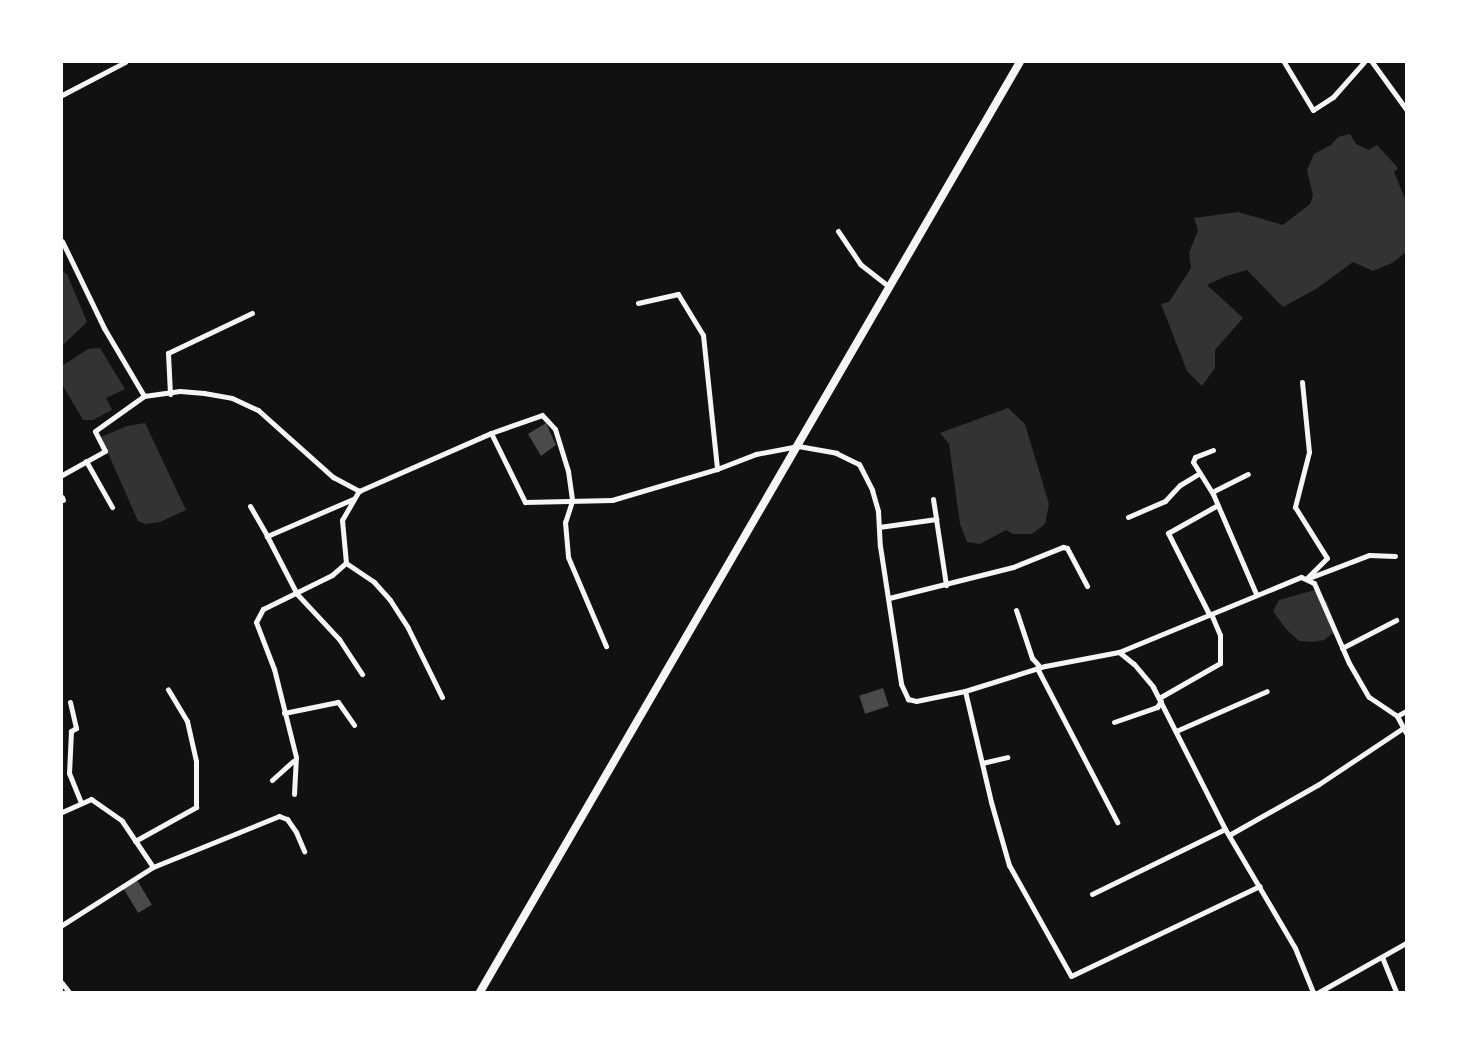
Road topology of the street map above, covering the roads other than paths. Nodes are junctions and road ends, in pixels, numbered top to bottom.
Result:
1 (125, 62) edge
2 (1020, 62) edge
3 (1284, 62) edge
4 (1364, 62) edge
5 (1372, 62) edge
6 (62, 95) edge
7 (1407, 109) edge
8 (838, 231) dead end
9 (62, 241) edge
10 (889, 287) junction
11 (638, 303) dead end
12 (252, 313) dead end
13 (1302, 382) dead end
14 (170, 393) junction
15 (144, 396) junction
16 (491, 433) junction
17 (798, 446) junction
18 (1213, 450) dead end
19 (87, 461) junction
20 (717, 469) junction
21 (1200, 473) junction
22 (1248, 474) dead end
23 (62, 475) edge
24 (359, 490) junction
25 (1212, 492) junction
26 (353, 499) junction
27 (933, 499) dead end
28 (572, 501) junction
29 (249, 506) dead end
30 (1216, 506) junction
31 (112, 507) dead end
32 (1128, 517) dead end
33 (936, 519) junction
34 (879, 527) junction
35 (267, 536) junction
36 (1395, 556) dead end
37 (346, 563) junction
38 (1307, 578) junction
39 (946, 585) junction
40 (1087, 586) dead end
41 (297, 594) junction
42 (1256, 594) junction
43 (889, 598) junction
44 (1016, 610) dead end
45 (1210, 614) junction
46 (1396, 620) dead end
47 (606, 646) dead end
48 (1342, 648) junction
49 (1119, 652) junction
50 (1039, 668) junction
51 (362, 674) dead end
52 (168, 689) dead end
53 (965, 691) junction
54 (1267, 691) dead end
55 (442, 697) dead end
56 (1160, 700) junction
57 (70, 702) dead end
58 (1407, 711) edge
59 (284, 713) junction
60 (1397, 716) junction
61 (1114, 722) dead end
62 (354, 725) dead end
63 (1405, 730) edge
64 (1176, 731) junction
65 (62, 740) edge
66 (70, 741) junction
67 (296, 757) junction
68 (1007, 757) dead end
69 (982, 763) junction
70 (272, 780) dead end
71 (294, 794) dead end
72 (81, 803) junction
73 (62, 812) edge
74 (1117, 822) dead end
75 (1227, 832) junction
76 (135, 841) junction
77 (304, 851) dead end
78 (153, 867) junction
79 (1260, 886) junction
80 (1092, 894) dead end
81 (62, 925) edge
82 (1407, 943) edge
83 (1382, 957) junction
84 (62, 983) edge
85 (69, 993) edge
86 (480, 993) edge
87 (1313, 993) edge
88 (1319, 993) edge
89 (1396, 993) edge

1 - 6 street
2 - 10 highway
3 - 4 street
5 - 7 street
8 - 10 street
9 - 15 street
10 - 17 highway
11 - 20 street
12 - 14 street
13 - 38 street
14 - 15 street
14 - 24 street
15 - 19 street
16 - 24 street
16 - 28 street
16 - 28 street
17 - 20 street
17 - 34 street
17 - 86 highway
18 - 21 street
19 - 23 street
19 - 31 street
20 - 28 street
21 - 25 street
21 - 32 street
22 - 25 street
24 - 26 street
25 - 30 street
26 - 35 street
26 - 37 street
27 - 33 street
28 - 47 street
29 - 35 street
30 - 42 street
30 - 45 street
33 - 34 street
33 - 39 street
34 - 43 street
35 - 41 street
36 - 38 street
37 - 41 street
37 - 55 street
38 - 42 street
38 - 48 street
39 - 40 street
39 - 43 street
41 - 51 street
41 - 59 street
42 - 45 street
43 - 53 street
44 - 50 street
45 - 49 street
45 - 56 street
46 - 48 street
48 - 60 street
49 - 50 street
49 - 56 street
50 - 53 street
50 - 74 street
52 - 76 street
53 - 69 street
54 - 64 street
56 - 61 street
56 - 64 street
57 - 66 street
58 - 60 street
59 - 62 street
59 - 67 street
60 - 63 street
63 - 75 street
64 - 75 street
65 - 66 street
66 - 72 street
67 - 70 street
67 - 71 street
68 - 69 street
69 - 79 street
72 - 73 street
72 - 76 street
75 - 79 street
75 - 80 street
76 - 78 street
77 - 78 street
78 - 81 street
79 - 87 street
82 - 83 street
83 - 88 street
83 - 89 street
84 - 85 street

